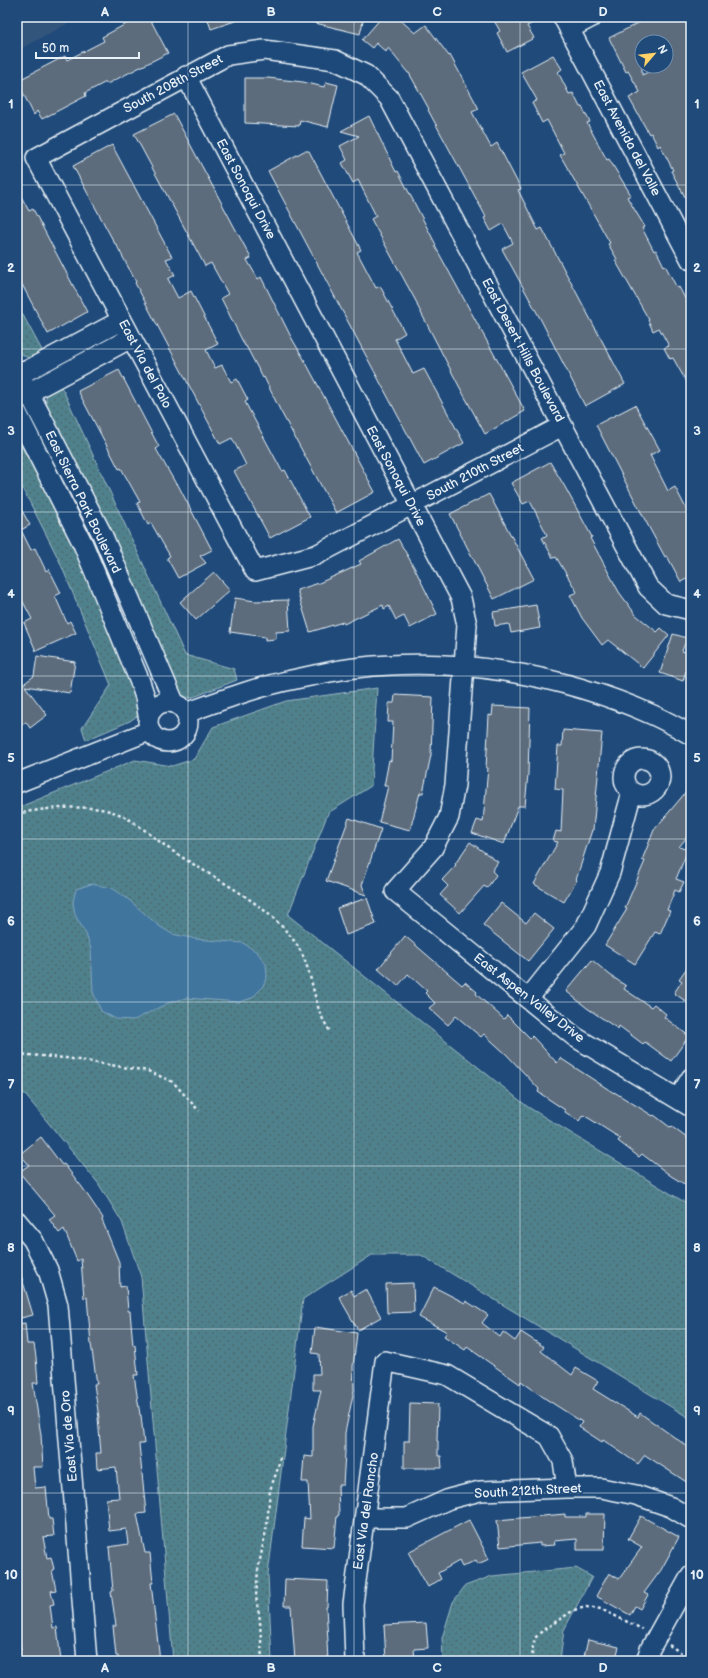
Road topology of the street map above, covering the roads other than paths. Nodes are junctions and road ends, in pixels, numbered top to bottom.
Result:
1 (592, 17) edge
2 (566, 23) edge
3 (366, 75) joint
4 (186, 76) junction
5 (36, 158) joint
6 (691, 260) edge
7 (122, 320) junction
8 (131, 338) junction
9 (18, 373) edge
10 (23, 396) edge
11 (17, 414) edge
12 (562, 426) junction
13 (412, 505) junction
14 (255, 571) joint
15 (691, 610) edge
16 (465, 666) junction
17 (180, 708) junction
18 (149, 723) junction
19 (691, 735) edge
20 (17, 783) edge
21 (632, 792) dead end
22 (395, 891) joint
23 (528, 999) junction
24 (691, 1078) edge
25 (685, 1103) edge
26 (17, 1221) edge
27 (567, 1488) junction
28 (365, 1518) junction
29 (691, 1519) edge
30 (691, 1576) edge
31 (87, 1661) edge
32 (355, 1661) edge
33 (646, 1661) edge

1 - 2 street
2 - 6 street, East Avenida del Valle
3 - 4 street, South 208th Street
3 - 12 street, East Desert Hills Boulevard
4 - 5 street, South 208th Street
4 - 13 street, East Sonoqui Drive
5 - 7 street, East Via del Palo
7 - 8 street, East Via del Palo
7 - 9 street
8 - 10 street
8 - 14 street, East Via del Palo
9 - 10 street, East Sierra Park Boulevard
10 - 17 street, East Sierra Park Boulevard
11 - 18 street, East Sierra Park Boulevard
12 - 13 street, South 210th Street
12 - 15 street, East Desert Hills Boulevard
13 - 14 street, South 210th Street
13 - 16 street, East Sonoqui Drive
16 - 17 street
16 - 19 street
16 - 22 street, East Sonoqui Drive
17 - 18 street
17 - 18 street
18 - 20 street
21 - 23 street
22 - 23 street, East Aspen Valley Drive
23 - 25 street, East Aspen Valley Drive
24 - 25 street
26 - 31 street, East Via de Oro
27 - 28 street, South 212th Street
27 - 28 street, East Via del Rancho
27 - 29 street, South 212th Street
28 - 32 street, East Via del Rancho
30 - 33 street

